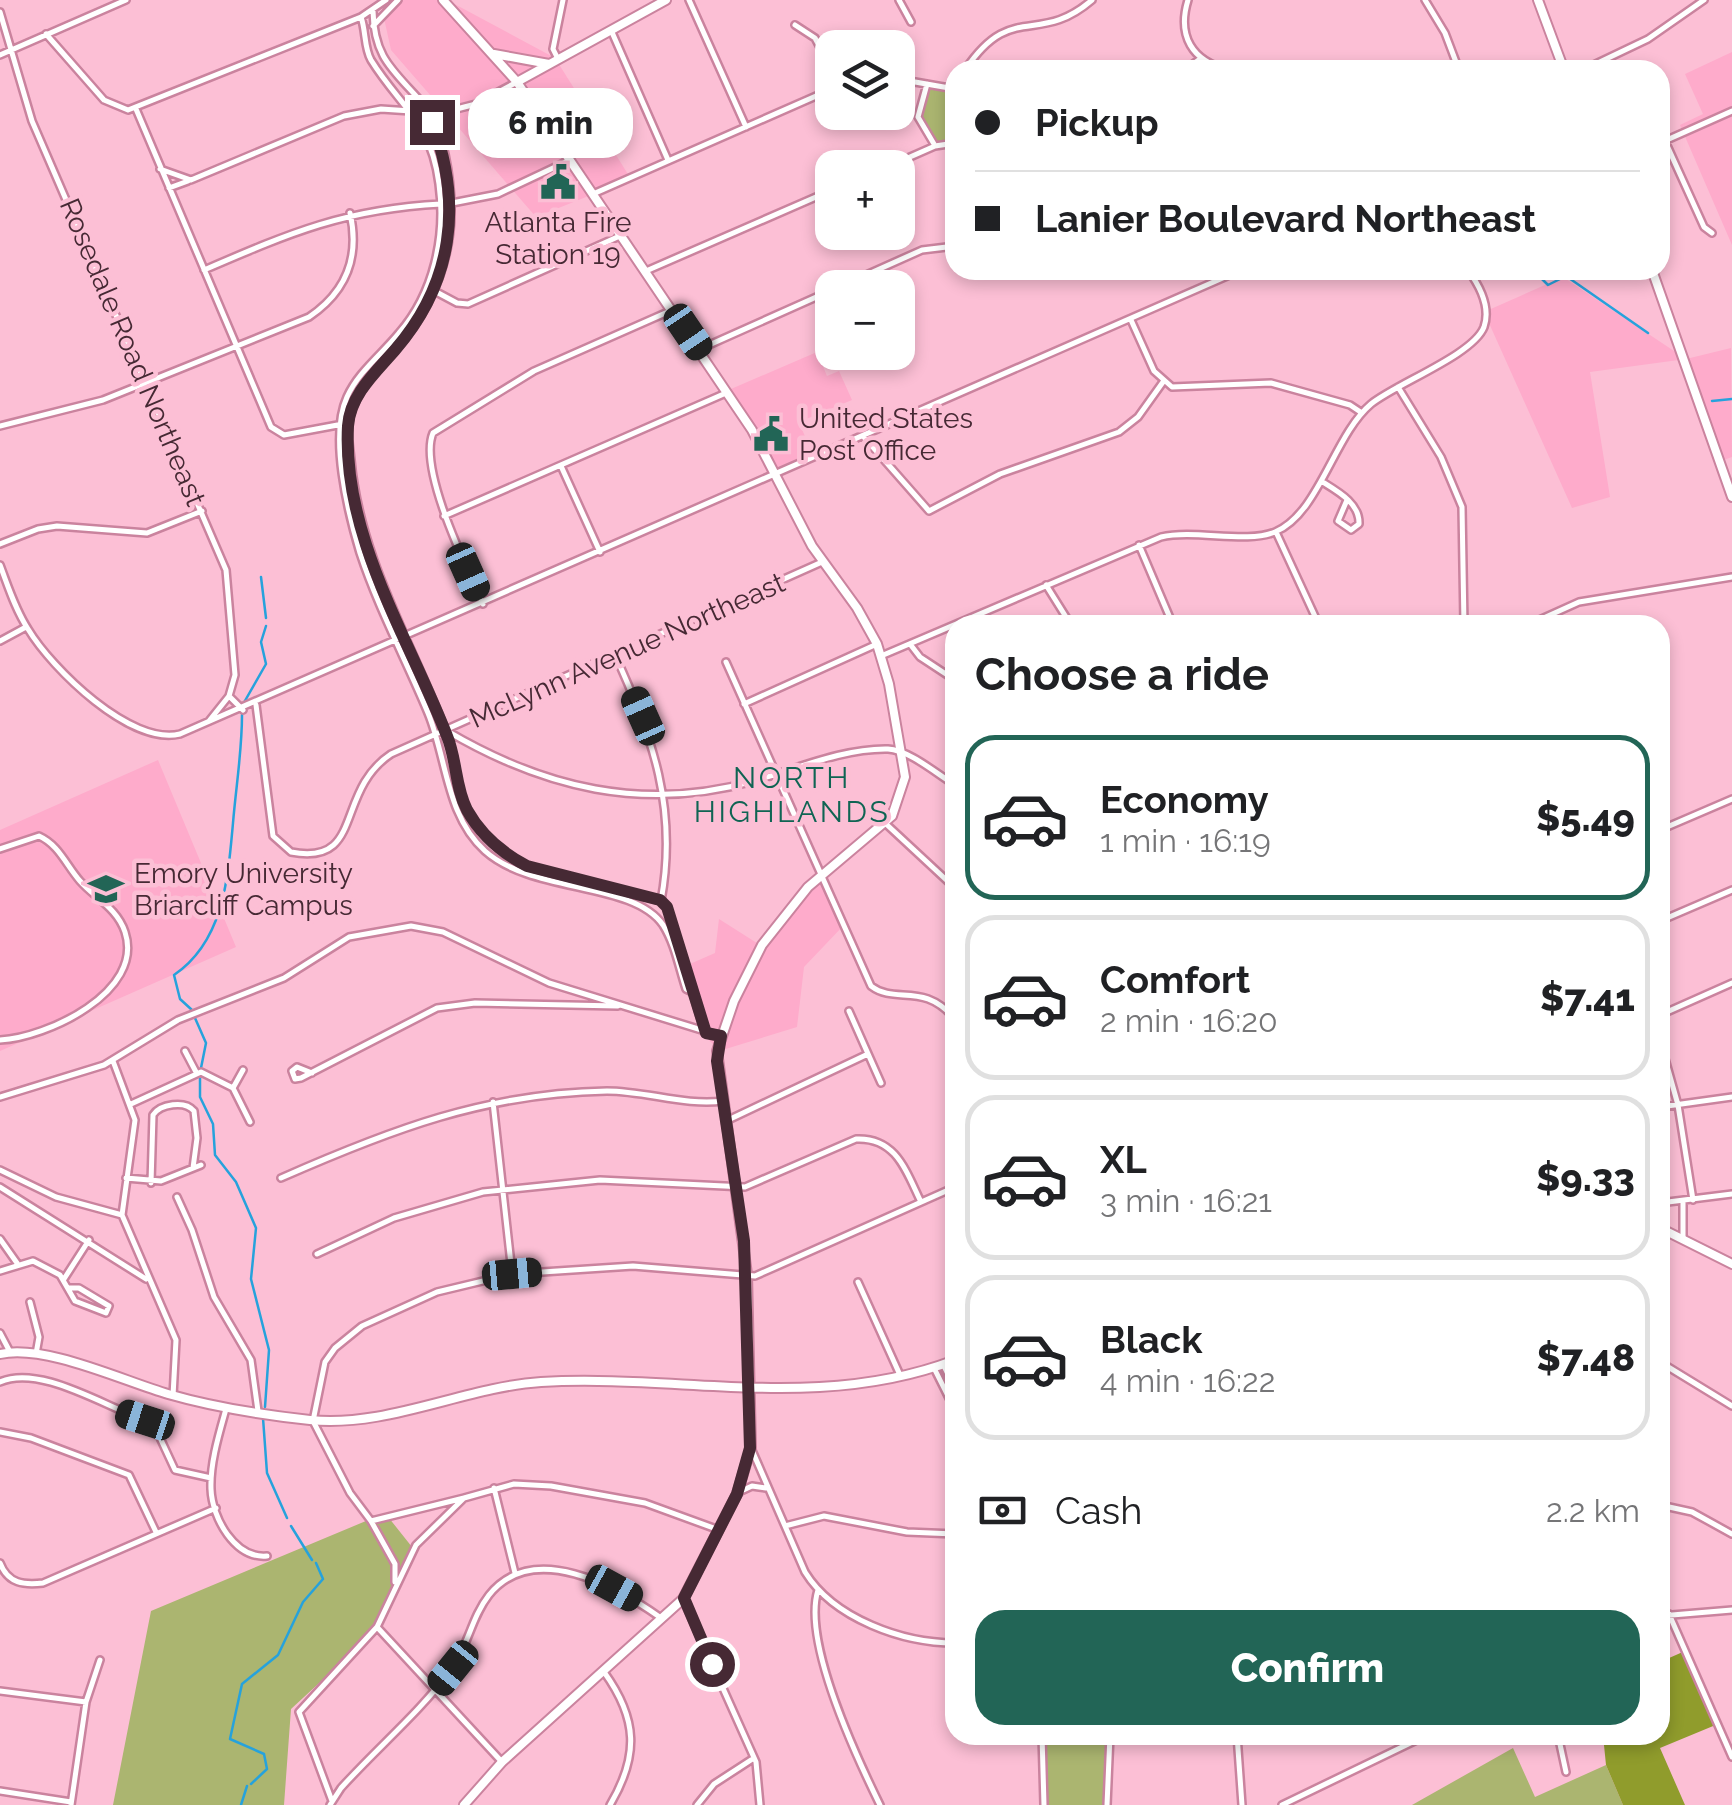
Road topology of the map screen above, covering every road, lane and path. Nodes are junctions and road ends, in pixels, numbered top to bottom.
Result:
1 (126, 0) edge
2 (386, 0) edge
3 (398, 0) edge
4 (443, 0) edge
5 (562, 0) edge
6 (666, 0) edge
7 (690, 0) edge
8 (898, 0) edge
9 (1092, 0) edge
10 (1188, 0) edge
11 (1424, 0) edge
12 (1538, 0) edge
13 (1704, 0) edge
14 (0, 12) edge
15 (373, 12) junction
16 (1026, 14) dead end
17 (361, 17) junction
18 (911, 22) dead end
19 (795, 25) dead end
20 (369, 28) junction
21 (610, 30) junction
22 (46, 34) junction
23 (982, 36) dead end
24 (815, 40) edge
25 (16, 48) junction
26 (492, 53) junction
27 (0, 54) edge
28 (558, 59) junction
29 (1200, 59) edge
30 (970, 60) edge
31 (1456, 60) edge
32 (1560, 60) edge
33 (1604, 60) edge
34 (548, 64) junction
35 (516, 82) junction
36 (915, 82) edge
37 (927, 84) junction
38 (945, 88) edge
39 (815, 97) edge
40 (136, 109) junction
41 (421, 111) junction
42 (1732, 112) edge
43 (746, 127) junction
44 (1670, 139) edge
45 (945, 144) edge
46 (935, 146) junction
47 (915, 155) edge
48 (1670, 158) edge
49 (570, 160) junction
50 (668, 161) junction
51 (160, 169) junction
52 (191, 180) junction
53 (168, 188) junction
54 (593, 194) junction
55 (815, 197) edge
56 (441, 204) junction
57 (451, 204) junction
58 (350, 213) junction
59 (1712, 233) dead end
60 (622, 235) junction
61 (945, 247) edge
62 (204, 270) junction
63 (876, 270) edge
64 (646, 271) junction
65 (1210, 280) edge
66 (1473, 280) edge
67 (1656, 280) edge
68 (431, 288) junction
69 (815, 297) edge
70 (672, 309) junction
71 (1130, 319) junction
72 (237, 349) junction
73 (700, 349) junction
74 (1163, 382) junction
75 (146, 384) junction
76 (1398, 387) junction
77 (728, 391) junction
78 (1362, 413) junction
79 (348, 424) junction
80 (340, 425) junction
81 (0, 426) edge
82 (864, 437) junction
83 (1732, 464) edge
84 (561, 466) junction
85 (1718, 468) junction
86 (776, 474) junction
87 (1320, 481) junction
88 (1732, 497) edge
89 (1347, 500) junction
90 (202, 511) junction
91 (359, 514) junction
92 (350, 516) junction
93 (444, 516) junction
94 (1276, 532) junction
95 (0, 544) edge
96 (1140, 545) junction
97 (600, 552) junction
98 (822, 562) junction
99 (0, 565) edge
100 (1732, 577) edge
101 (1046, 585) junction
102 (483, 604) junction
103 (977, 615) edge
104 (1065, 615) edge
105 (1169, 615) edge
106 (1314, 615) edge
107 (1464, 615) edge
108 (1550, 615) edge
109 (26, 626) junction
110 (945, 629) edge
111 (405, 638) junction
112 (0, 641) edge
113 (396, 642) junction
114 (877, 644) junction
115 (910, 644) junction
116 (615, 655) junction
117 (881, 656) junction
118 (726, 662) dead end
119 (945, 673) edge
120 (229, 696) junction
121 (744, 704) junction
122 (256, 705) junction
123 (243, 710) junction
124 (202, 726) junction
125 (446, 731) junction
126 (436, 735) junction
127 (902, 754) junction
128 (452, 756) junction
129 (443, 757) junction
130 (776, 774) junction
131 (945, 779) edge
132 (665, 794) junction
133 (1732, 799) edge
134 (886, 823) junction
135 (1670, 826) edge
136 (484, 833) junction
137 (476, 840) junction
138 (0, 849) edge
139 (541, 871) junction
140 (822, 876) junction
141 (945, 879) edge
142 (538, 881) junction
143 (1732, 890) edge
144 (641, 895) junction
145 (660, 900) junction
146 (638, 904) junction
147 (1670, 918) edge
148 (673, 925) junction
149 (664, 929) junction
150 (1732, 983) edge
151 (692, 992) junction
152 (636, 1009) junction
153 (849, 1011) dead end
154 (1670, 1011) edge
155 (945, 1012) edge
156 (706, 1033) junction
157 (721, 1036) junction
158 (0, 1040) edge
159 (185, 1051) dead end
160 (868, 1054) junction
161 (113, 1061) junction
162 (243, 1070) dead end
163 (196, 1072) junction
164 (312, 1073) dead end
165 (1670, 1076) edge
166 (880, 1083) dead end
167 (233, 1088) junction
168 (1732, 1096) edge
169 (0, 1097) edge
170 (722, 1101) junction
171 (493, 1102) junction
172 (132, 1104) junction
173 (1678, 1105) junction
174 (1670, 1106) edge
175 (726, 1121) junction
176 (250, 1122) dead end
177 (201, 1165) dead end
178 (193, 1168) junction
179 (0, 1170) edge
180 (126, 1178) junction
181 (281, 1178) dead end
182 (151, 1183) junction
183 (736, 1186) junction
184 (0, 1187) edge
185 (503, 1189) junction
186 (945, 1191) edge
187 (1732, 1194) edge
188 (176, 1197) dead end
189 (1683, 1200) junction
190 (1693, 1200) junction
191 (920, 1202) junction
192 (1670, 1202) edge
193 (122, 1215) junction
194 (1670, 1232) edge
195 (1683, 1237) junction
196 (0, 1238) edge
197 (89, 1240) junction
198 (317, 1254) dead end
199 (17, 1263) junction
200 (1732, 1264) edge
201 (0, 1271) edge
202 (512, 1274) junction
203 (747, 1274) junction
204 (64, 1279) junction
205 (148, 1281) junction
206 (858, 1282) dead end
207 (69, 1288) junction
208 (30, 1302) dead end
209 (0, 1333) edge
210 (5, 1353) edge
211 (36, 1354) junction
212 (945, 1364) edge
213 (938, 1366) junction
214 (1670, 1368) edge
215 (945, 1375) edge
216 (901, 1378) junction
217 (0, 1382) edge
218 (945, 1384) edge
219 (766, 1388) junction
220 (748, 1389) junction
221 (173, 1396) junction
222 (226, 1406) junction
223 (1732, 1406) edge
224 (749, 1408) junction
225 (258, 1411) junction
226 (314, 1421) junction
227 (0, 1432) edge
228 (750, 1448) junction
229 (211, 1478) junction
230 (494, 1488) junction
231 (768, 1489) junction
232 (737, 1494) junction
233 (464, 1498) junction
234 (1670, 1507) edge
235 (216, 1508) junction
236 (371, 1521) junction
237 (785, 1526) junction
238 (720, 1530) junction
239 (156, 1532) junction
240 (945, 1534) edge
241 (1732, 1534) edge
242 (267, 1556) dead end
243 (0, 1563) edge
244 (515, 1573) junction
245 (394, 1589) junction
246 (818, 1590) junction
247 (684, 1598) junction
248 (1732, 1610) edge
249 (1670, 1614) edge
250 (1670, 1616) edge
251 (663, 1619) junction
252 (377, 1627) junction
253 (945, 1641) edge
254 (100, 1660) dead end
255 (604, 1672) junction
256 (436, 1688) junction
257 (0, 1691) edge
258 (86, 1702) junction
259 (1042, 1745) edge
260 (1109, 1745) edge
261 (1238, 1745) edge
262 (1406, 1745) edge
263 (1560, 1745) edge
264 (1732, 1757) edge
265 (754, 1758) junction
266 (502, 1762) junction
267 (1566, 1772) dead end
268 (326, 1780) junction
269 (348, 1780) junction
270 (0, 1791) edge
271 (331, 1803) edge
272 (71, 1804) edge
273 (464, 1805) edge
274 (610, 1805) edge
275 (697, 1805) edge
276 (760, 1805) edge
277 (880, 1805) edge
278 (1044, 1805) edge
279 (1106, 1805) edge
280 (1242, 1805) edge
281 (1282, 1805) edge

1 - 22 street
2 - 15 street
3 - 20 street
4 - 26 street
5 - 28 street
6 - 21 street
7 - 43 street
8 - 18 street
9 - 16 street
10 - 29 street
11 - 31 street
12 - 32 street
13 - 33 street
14 - 25 street, Rosedale Road Northeast
15 - 17 street
15 - 20 street
17 - 20 street
17 - 40 street
19 - 24 street
20 - 41 street
20 - 41 street
21 - 28 street
21 - 50 street
22 - 25 street
22 - 40 street
23 - 30 street
25 - 27 street
25 - 75 street, Rosedale Road Northeast
26 - 34 street
26 - 35 street
28 - 34 street
34 - 35 street
35 - 41 street
35 - 49 street
36 - 37 street
37 - 38 street
37 - 46 street
39 - 43 street
40 - 51 street
41 - 52 street
41 - 56 street
41 - 57 street
42 - 44 street
43 - 50 street
45 - 46 street
46 - 47 street
48 - 59 street
49 - 54 street
49 - 57 street
50 - 54 street
51 - 52 street
51 - 53 street
52 - 53 street
53 - 62 street
54 - 60 street
55 - 64 street
56 - 57 street
56 - 58 street
56 - 68 street
57 - 68 street
58 - 62 street
58 - 72 street
60 - 64 street
60 - 68 street
61 - 63 street
62 - 72 street
64 - 70 street
65 - 71 street
66 - 76 street
67 - 85 street
68 - 79 street
68 - 80 street
69 - 73 street
70 - 73 street
70 - 93 street
71 - 74 street
71 - 82 street
72 - 75 street
72 - 80 street
73 - 77 street
74 - 78 street
74 - 82 street
75 - 81 street
75 - 90 street, Rosedale Road Northeast
76 - 78 street
76 - 107 street
77 - 84 street
77 - 86 street
78 - 87 street
79 - 80 street
79 - 91 street
80 - 92 street
82 - 86 street
83 - 85 street
84 - 93 street
84 - 97 street
85 - 88 street
86 - 97 street
86 - 98 street
87 - 89 street
87 - 94 street
89 - 89 street
90 - 95 street
90 - 120 street, Rosedale Road Northeast
91 - 92 street
91 - 111 street
92 - 113 street
93 - 102 street
94 - 96 street
94 - 106 street
96 - 101 street
96 - 105 street
97 - 102 street
98 - 114 street
98 - 116 street, McLynn Avenue Northeast
99 - 109 street
100 - 108 street
101 - 103 street
101 - 104 street
102 - 111 street
109 - 112 street
109 - 124 street
110 - 115 street
111 - 113 street
111 - 125 street
113 - 122 street
113 - 126 street
114 - 117 street
114 - 121 street
115 - 117 street
115 - 119 street
116 - 125 street, McLynn Avenue Northeast
116 - 132 street
117 - 127 street
118 - 121 street
120 - 123 street
120 - 124 street
121 - 130 street
122 - 123 street
122 - 126 street, McLynn Avenue Northeast
123 - 124 street
125 - 126 street, McLynn Avenue Northeast
125 - 128 street
125 - 132 street
126 - 129 street
127 - 130 street
127 - 131 street
127 - 134 street
128 - 129 street
128 - 136 street
129 - 137 street
130 - 132 street
130 - 140 street
132 - 145 street
133 - 135 street
134 - 140 street
134 - 141 street
136 - 137 street
136 - 139 street
137 - 142 street
138 - 158 street
139 - 142 street
139 - 144 street
140 - 155 street
140 - 157 street
142 - 146 street
143 - 147 street
144 - 145 street
144 - 146 street
145 - 148 street
146 - 149 street
148 - 149 street
148 - 151 street
149 - 151 street
150 - 154 street
151 - 156 street
152 - 156 street
152 - 161 street
152 - 164 street
153 - 160 street
156 - 157 street
157 - 170 street
159 - 163 street
160 - 166 street
160 - 175 street
161 - 169 street
161 - 172 street
162 - 167 street
163 - 167 street
163 - 172 street
165 - 173 street
167 - 176 street
168 - 173 street
170 - 171 street
170 - 175 street
171 - 181 street
171 - 185 street
172 - 180 street
173 - 174 street
173 - 190 street
175 - 183 street
177 - 178 street
178 - 182 street
178 - 182 street
179 - 193 street
180 - 182 street
180 - 193 street
183 - 185 street
183 - 191 street
183 - 203 street
184 - 197 street
185 - 198 street
185 - 202 street
186 - 191 street
187 - 190 street
188 - 225 street
189 - 190 street
189 - 192 street
189 - 195 street
191 - 203 street
193 - 205 street
194 - 195 street
195 - 200 street
196 - 199 street
197 - 204 street
197 - 205 street
199 - 201 street
199 - 204 street
202 - 203 street
202 - 226 street
203 - 220 street
204 - 207 street
205 - 221 street
206 - 216 street
207 - 207 street
208 - 211 street
209 - 210 street
210 - 211 street
211 - 221 street
212 - 213 street
213 - 215 street
213 - 216 street
213 - 218 street
214 - 223 street
216 - 219 street
217 - 229 street
219 - 220 street
219 - 224 street
220 - 224 street
220 - 226 street
221 - 222 street
222 - 225 street
222 - 229 street
224 - 228 street
225 - 226 street
226 - 236 street
227 - 239 street
228 - 231 street
228 - 232 street
229 - 235 street
230 - 233 street
230 - 238 street
230 - 244 street
231 - 232 street
231 - 237 street
232 - 238 street
233 - 236 street
233 - 245 street
234 - 241 street
235 - 239 street
235 - 242 street
236 - 245 street
237 - 240 street
237 - 246 street
238 - 247 street
239 - 243 street
244 - 251 street
244 - 256 street
245 - 252 street
246 - 253 street
246 - 277 street
247 - 251 street
247 - 265 street
248 - 249 street
250 - 264 street
251 - 255 street
252 - 256 street
252 - 268 street
254 - 258 street
255 - 266 street
255 - 274 street
256 - 266 street
256 - 269 street
257 - 258 street
258 - 272 street
259 - 278 street
260 - 279 street
261 - 280 street
262 - 281 street
263 - 267 street
265 - 275 street
265 - 276 street
266 - 273 street
268 - 269 street
268 - 271 street
269 - 271 street
270 - 272 street

